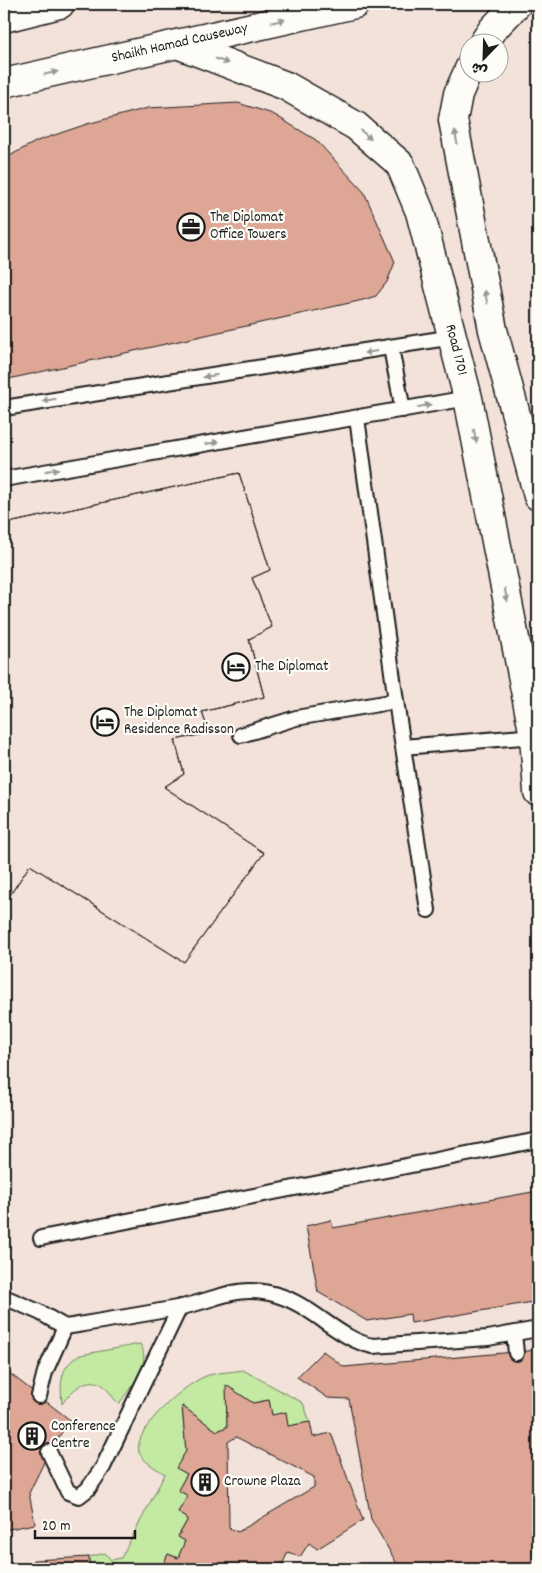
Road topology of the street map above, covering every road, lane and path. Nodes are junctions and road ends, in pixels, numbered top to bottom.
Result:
1 (60, 4) edge
2 (355, 4) edge
3 (516, 4) edge
4 (4, 18) edge
5 (491, 32) edge
6 (177, 44) junction
7 (464, 82) edge
8 (4, 83) edge
9 (493, 330) junction
10 (453, 337) junction
11 (391, 348) junction
12 (508, 391) junction
13 (468, 398) junction
14 (4, 408) edge
15 (403, 410) junction
16 (357, 418) junction
17 (534, 459) edge
18 (4, 479) edge
19 (538, 496) edge
20 (396, 701) junction
21 (242, 735) dead end
22 (534, 736) junction
23 (403, 747) junction
24 (538, 792) edge
25 (428, 910) dead end
26 (538, 1140) edge
27 (41, 1238) dead end
28 (4, 1297) edge
29 (180, 1307) junction
30 (65, 1327) junction
31 (538, 1329) edge
32 (514, 1334) junction
33 (516, 1353) dead end
34 (40, 1396) dead end
35 (49, 1452) dead end

1 - 4 street
6 -> 2 street, Shaikh Hamad Causeway
3 - 5 street
8 -> 6 street, Shaikh Hamad Causeway
6 -> 10 street, Road 1701
9 -> 7 street
9 - 10 street
9 - 12 street
10 - 11 lane
10 - 13 street, Road 1701
11 -> 14 lane
11 - 15 lane
12 - 13 street
12 - 17 street
15 -> 13 lane
13 -> 22 street, Road 1701
15 - 16 lane
18 -> 16 lane
16 - 20 lane
17 - 19 street
20 - 21 lane
20 - 23 lane
22 - 23 lane
22 - 24 street, Road 1701
23 - 25 lane
26 - 27 lane
28 - 30 lane
29 - 30 lane
29 - 32 lane
29 - 35 lane
30 - 34 lane
31 - 32 lane
32 - 33 lane

